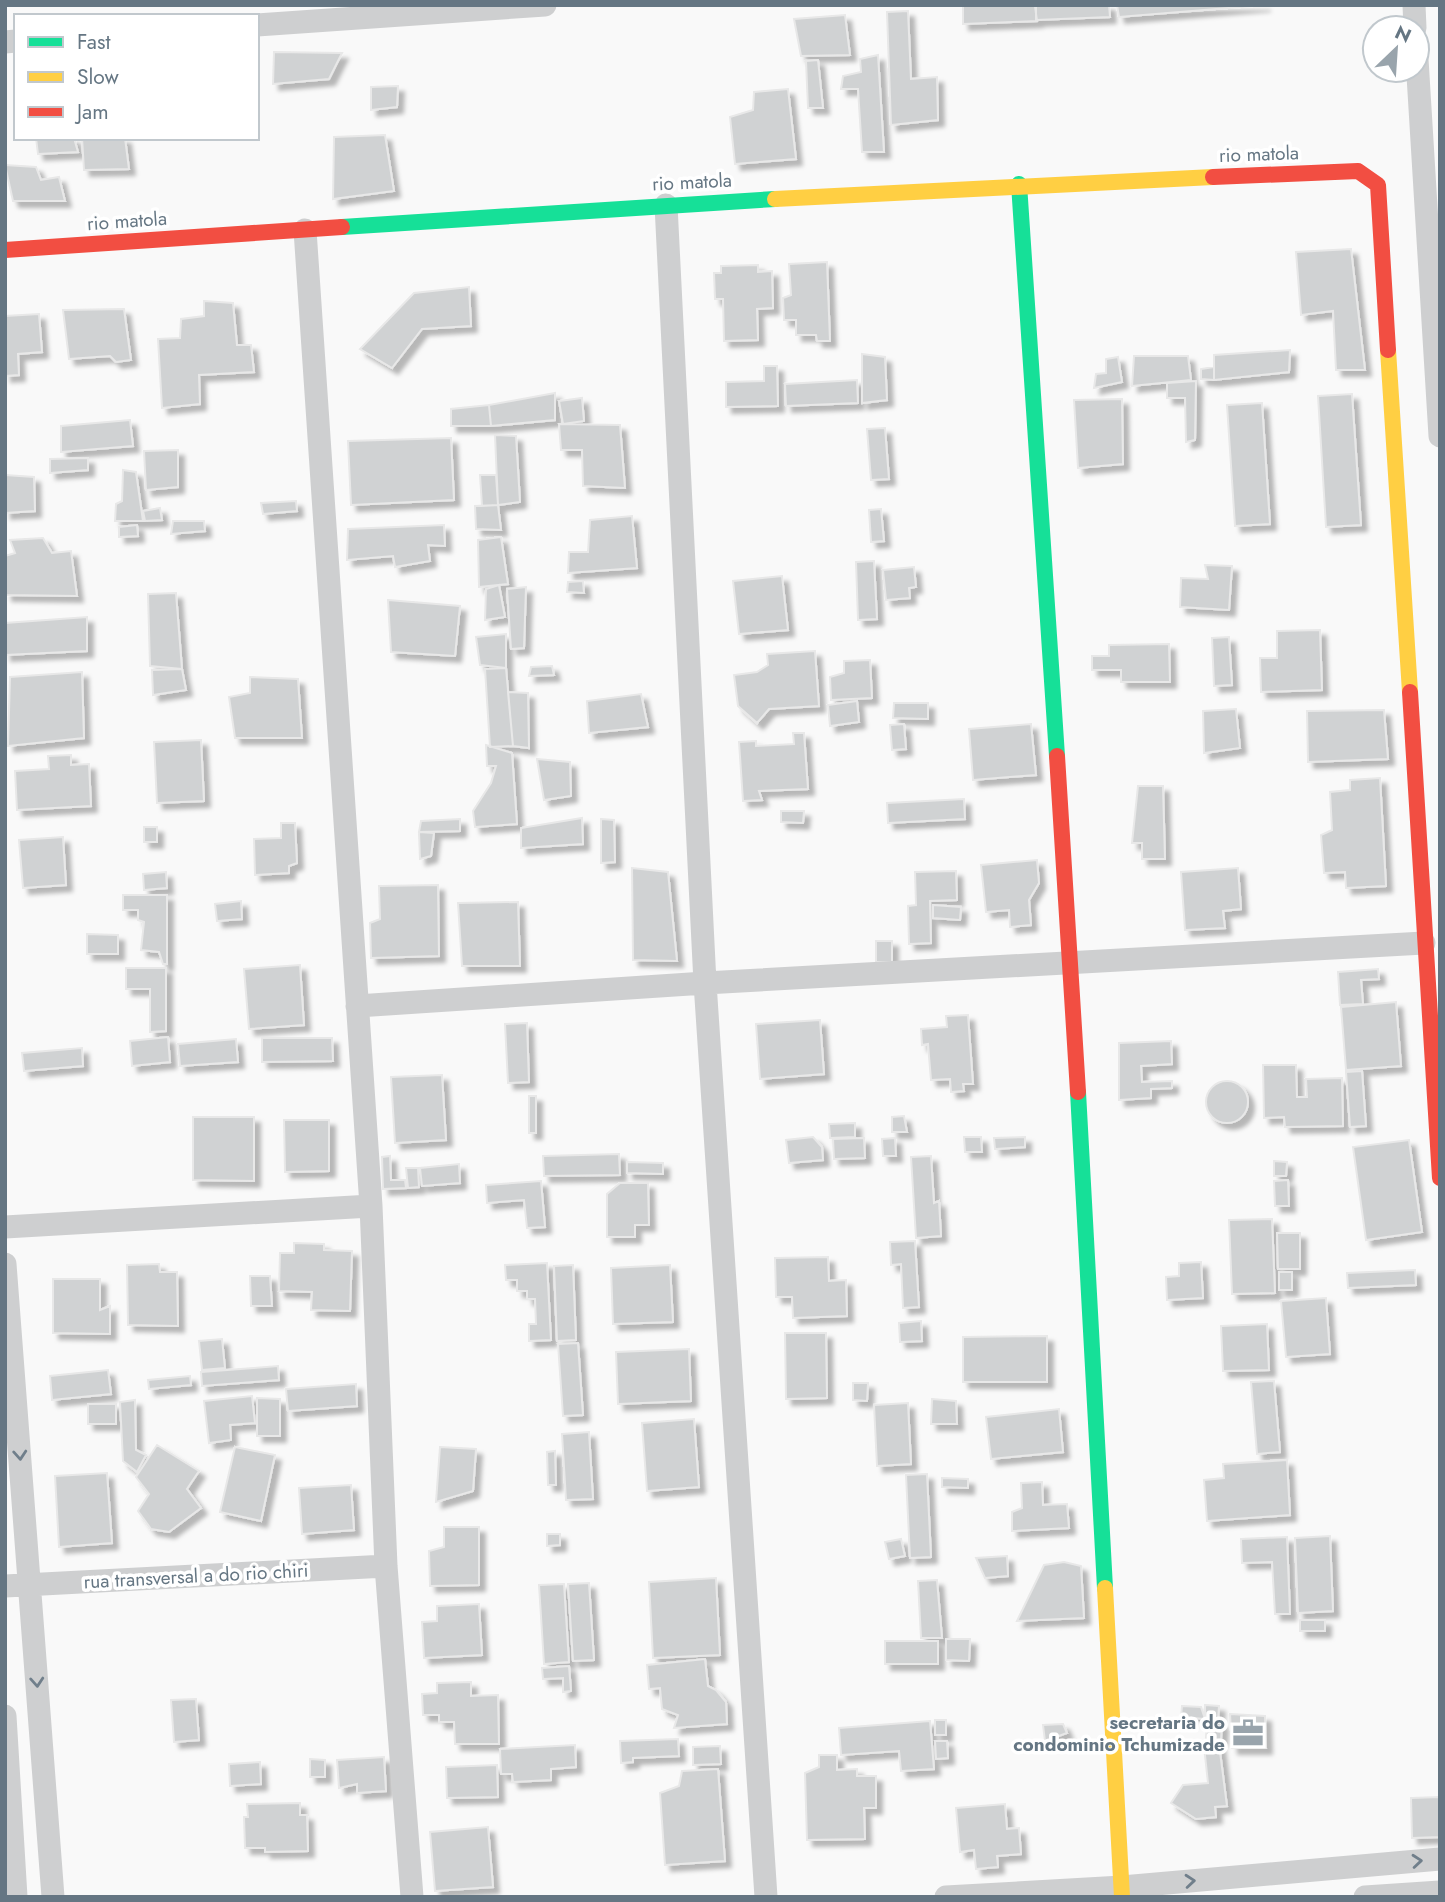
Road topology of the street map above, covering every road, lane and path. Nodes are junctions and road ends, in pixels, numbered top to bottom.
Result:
1 (545, 5) edge
2 (259, 25) edge
3 (1418, 84) edge
4 (1019, 184) junction
5 (666, 205) junction
6 (305, 230) junction
7 (5, 250) edge
8 (1440, 436) edge
9 (1424, 943) junction
10 (1070, 962) junction
11 (705, 983) junction
12 (357, 1006) junction
13 (1440, 1178) edge
14 (370, 1206) junction
15 (5, 1227) edge
16 (5, 1265) edge
17 (386, 1566) junction
18 (30, 1584) junction
19 (5, 1586) edge
20 (5, 1716) edge
21 (1440, 1859) edge
22 (1122, 1892) edge
23 (1440, 1892) edge
24 (16, 1897) edge
25 (53, 1897) edge
26 (412, 1897) edge
27 (766, 1897) edge
28 (946, 1897) edge
29 (1365, 1897) edge

1 - 2 street
3 - 8 street
4 - 5 street, rio matola
4 - 9 street, rio matola
4 - 10 street
5 - 6 street, rio matola
5 - 11 street
6 - 7 street, rio matola
6 - 12 street
9 - 10 street
9 - 13 street
10 - 11 street
10 - 22 street
11 - 12 street
11 - 27 street
12 - 14 street
14 - 15 street
14 - 17 street
16 -> 18 street
17 - 18 street, rua transversal a do rio chiri
17 - 26 street
18 - 19 street, rua transversal a do rio chiri
18 -> 25 street
20 - 24 street
22 -> 21 street
22 - 28 street
23 - 29 street

